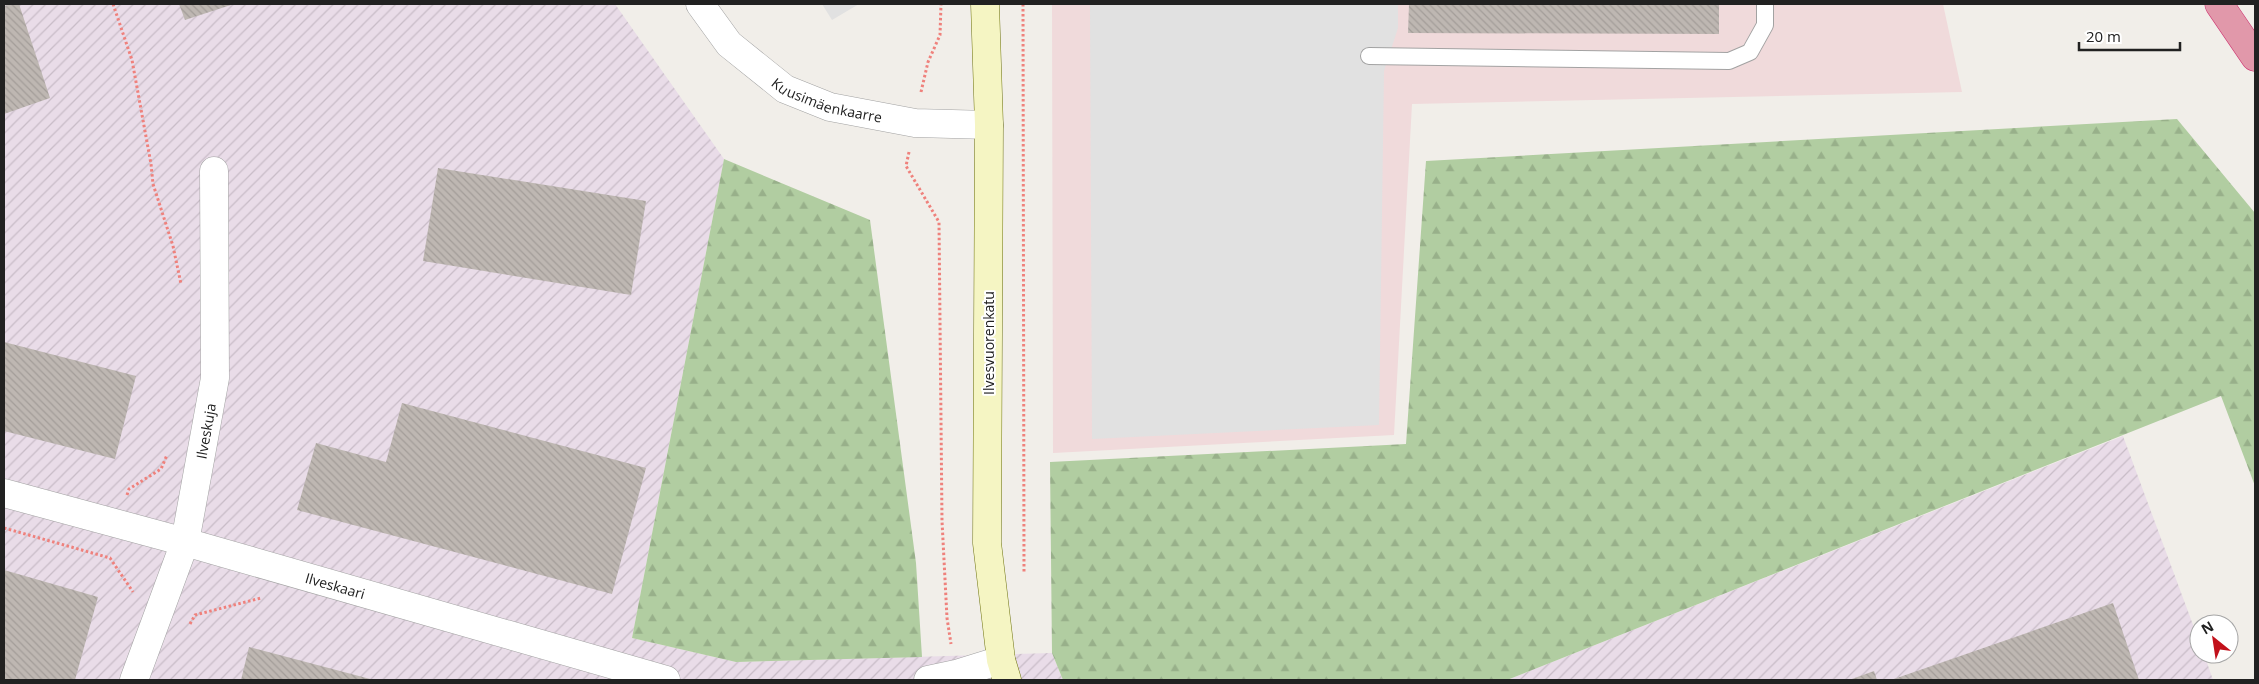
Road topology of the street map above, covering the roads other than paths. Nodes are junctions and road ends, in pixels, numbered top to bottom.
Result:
1 (700, 4) edge
2 (985, 4) edge
3 (1765, 4) edge
4 (2219, 4) edge
5 (1368, 56) dead end
6 (2255, 57) edge
7 (989, 125) junction
8 (214, 171) dead end
9 (4, 493) edge
10 (185, 542) junction
11 (1004, 670) edge
12 (134, 680) edge
13 (666, 680) edge
14 (928, 680) edge

1 - 7 street, Kuusimäenkaarre
2 - 7 street, Ilvesvuorenkatu
3 - 5 lane
4 - 6 highway
7 - 11 street, Ilvesvuorenkatu
8 - 10 street, Ilveskuja
9 - 10 street, Ilveskaari
10 - 12 street, Ilveskuja
10 - 13 street, Ilveskaari
11 - 14 street

